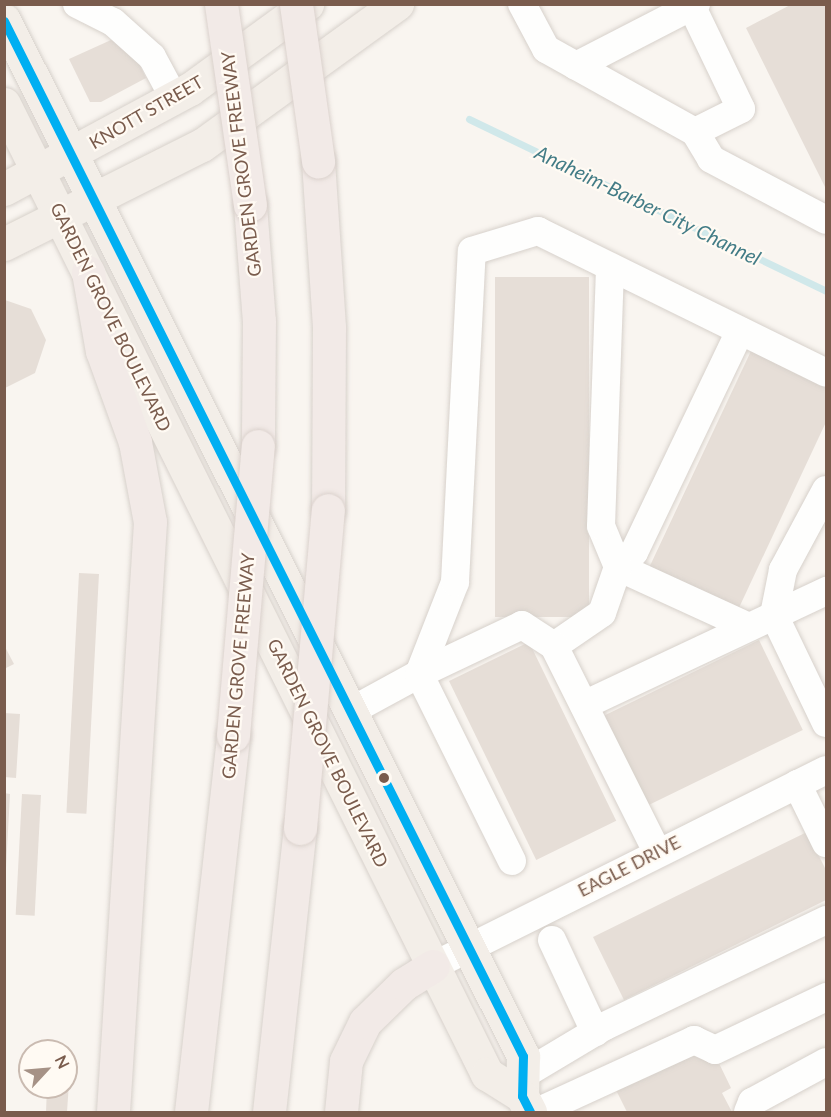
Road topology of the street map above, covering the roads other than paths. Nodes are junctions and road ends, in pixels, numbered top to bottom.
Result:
1 (77, 4) edge
2 (221, 4) edge
3 (296, 4) edge
4 (307, 4) edge
5 (397, 4) edge
6 (522, 4) edge
7 (694, 6) edge
8 (4, 20) edge
9 (576, 66) junction
10 (174, 98) junction
11 (6, 112) edge
12 (695, 132) junction
13 (73, 154) junction
14 (39, 172) junction
15 (4, 189) edge
16 (95, 199) junction
17 (61, 216) junction
18 (826, 220) edge
19 (4, 244) edge
20 (610, 267) junction
21 (88, 272) junction
22 (740, 331) junction
23 (826, 373) edge
24 (826, 490) edge
25 (618, 567) junction
26 (826, 591) edge
27 (774, 615) junction
28 (749, 627) junction
29 (554, 646) junction
30 (419, 674) junction
31 (584, 705) junction
32 (351, 711) junction
33 (826, 723) edge
34 (826, 770) edge
35 (797, 784) junction
36 (826, 843) edge
37 (657, 852) junction
38 (512, 861) dead end
39 (826, 920) edge
40 (552, 940) dead end
41 (468, 947) junction
42 (434, 966) junction
43 (826, 997) edge
44 (595, 1032) junction
45 (826, 1062) edge
46 (528, 1099) edge
47 (112, 1113) edge
48 (191, 1113) edge
49 (269, 1113) edge
50 (341, 1113) edge
51 (748, 1113) edge

1 - 10 street
2 - 48 highway, GARDEN GROVE FREEWAY, bridge
3 - 49 highway, bridge
4 - 10 main road, KNOTT STREET
5 - 16 main road
6 - 9 street
7 - 9 street
7 - 12 street
8 - 13 main road, GARDEN GROVE BOULEVARD
9 - 12 street
10 - 13 main road, KNOTT STREET
11 - 14 main road, GARDEN GROVE BOULEVARD
12 - 18 street
13 - 14 main road, KNOTT STREET
13 - 16 main road, GARDEN GROVE BOULEVARD
14 - 15 main road, KNOTT STREET
14 - 17 main road, GARDEN GROVE BOULEVARD
16 - 17 main road
16 - 32 main road, GARDEN GROVE BOULEVARD
17 - 19 main road
17 - 21 main road, GARDEN GROVE BOULEVARD
20 - 22 street
20 - 25 street
20 - 30 street
21 - 42 main road, GARDEN GROVE BOULEVARD
21 - 47 highway
22 - 23 street
22 - 25 street
24 - 27 street
25 - 28 street
25 - 29 street
26 - 27 street
27 - 28 street
27 - 33 street
28 - 31 street
29 - 30 street
29 - 31 street
30 - 32 street
30 - 38 street
31 - 37 street
32 - 41 main road, GARDEN GROVE BOULEVARD
34 - 35 street, EAGLE DRIVE
35 - 36 street
35 - 37 street, EAGLE DRIVE
37 - 41 street, EAGLE DRIVE
39 - 44 street
40 - 44 street
41 - 42 street, EAGLE DRIVE
41 - 46 main road, GARDEN GROVE BOULEVARD
42 - 46 main road, GARDEN GROVE BOULEVARD
42 - 50 highway
43 - 46 street
44 - 46 street
45 - 51 street

